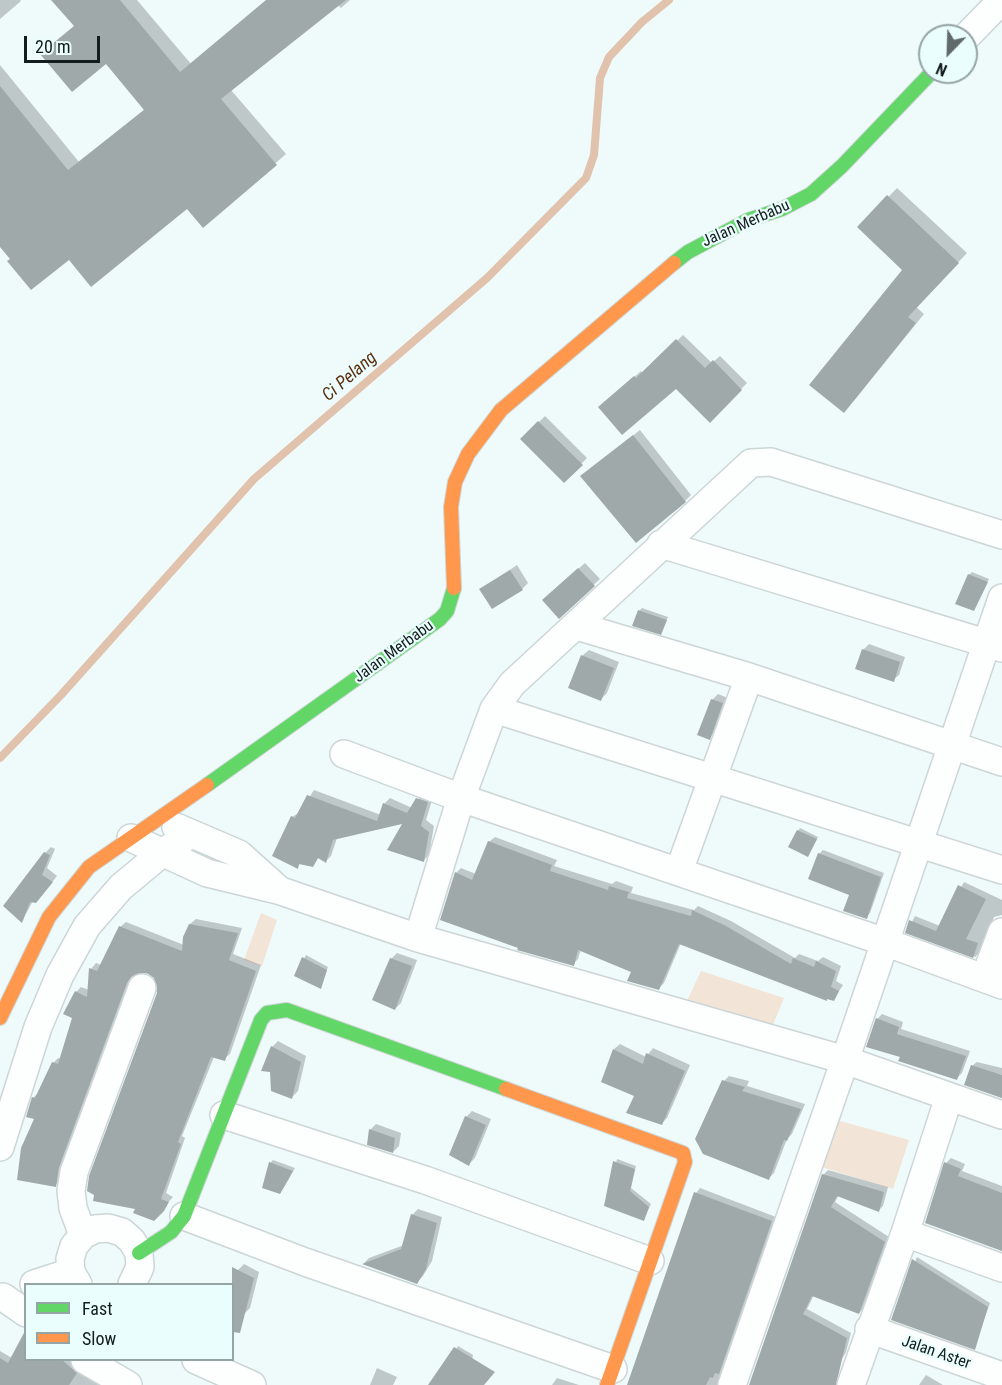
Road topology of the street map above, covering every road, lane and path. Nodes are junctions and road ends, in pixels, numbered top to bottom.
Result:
1 (1002, 0) edge
2 (978, 25) edge
3 (921, 84) edge
4 (1002, 535) edge
5 (661, 544) junction
6 (1002, 598) edge
7 (577, 626) junction
8 (994, 646) edge
9 (750, 677) junction
10 (494, 709) junction
11 (952, 746) junction
12 (344, 754) dead end
13 (1002, 762) edge
14 (714, 777) junction
15 (461, 798) junction
16 (159, 820) junction
17 (191, 834) junction
18 (131, 838) junction
19 (919, 842) junction
20 (162, 853) junction
21 (1002, 870) edge
22 (679, 871) junction
23 (281, 891) junction
24 (1002, 932) edge
25 (418, 938) junction
26 (885, 942) junction
27 (993, 981) edge
28 (142, 988) dead end
29 (0, 1018) edge
30 (845, 1060) junction
31 (949, 1097) junction
32 (224, 1115) junction
33 (1002, 1115) edge
34 (0, 1147) edge
35 (184, 1216) junction
36 (905, 1233) junction
37 (83, 1235) junction
38 (139, 1253) junction
39 (650, 1261) junction
40 (1002, 1268) edge
41 (74, 1278) edge
42 (41, 1283) edge
43 (132, 1283) edge
44 (7, 1293) edge
45 (24, 1310) edge
46 (869, 1329) junction
47 (88, 1361) edge
48 (200, 1361) edge
49 (1002, 1376) edge
50 (610, 1377) edge
51 (128, 1385) edge
52 (252, 1385) edge
53 (732, 1385) edge
54 (851, 1385) edge

1 - 2 street
3 - 16 street, Jalan Merbabu
4 - 5 street
5 - 7 street
5 - 8 street
6 - 8 street
7 - 9 street
7 - 10 street
8 - 11 street
9 - 11 street
9 - 14 street
10 - 14 street
10 - 15 street
11 - 13 street
11 - 19 street
12 - 15 street
14 - 19 street
14 - 22 street
15 - 22 street
15 - 25 street
16 - 17 street
16 - 18 street, Jalan Merbabu
17 - 20 street
17 - 23 street
18 - 20 street
18 - 29 street, Jalan Merbabu
19 - 21 street
19 - 26 street
20 - 23 street
20 - 34 street
22 - 26 street
23 - 25 street
24 - 27 street
25 - 30 street
26 - 27 street
26 - 30 street
28 - 37 street
30 - 31 street
30 - 53 street
31 - 33 street
31 - 36 street
32 - 35 street
32 - 39 street
32 - 39 street
35 - 38 street
35 - 50 street
36 - 40 street
36 - 46 street
37 - 38 street
37 - 41 street
38 - 43 street
39 - 50 street
41 - 42 street
44 - 45 street
46 - 49 street, Jalan Aster
46 - 54 street
47 - 51 street
48 - 52 street

